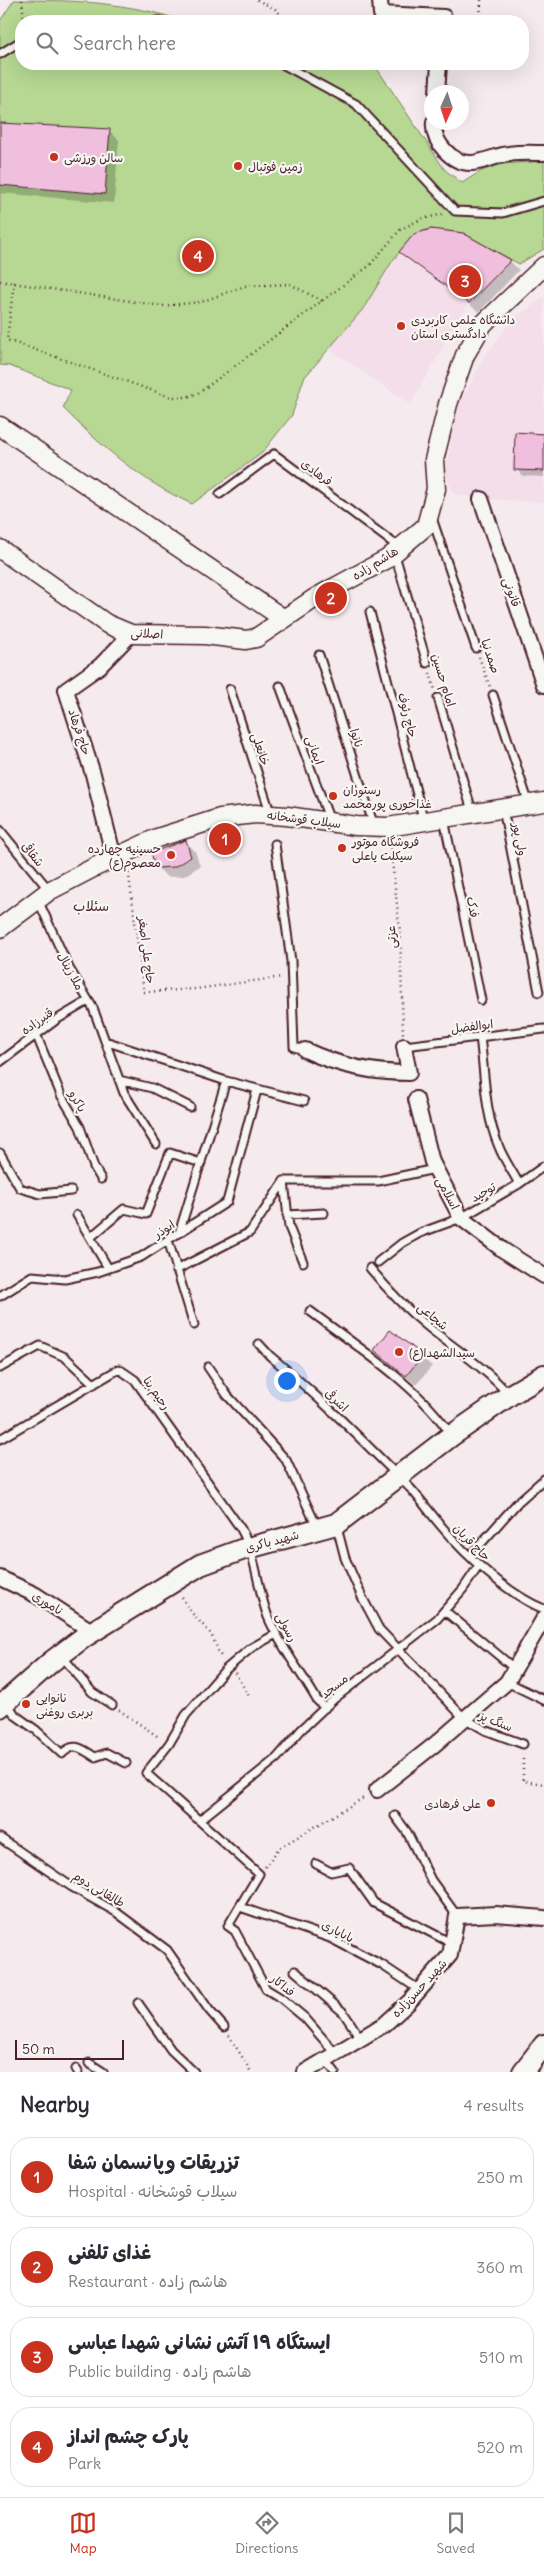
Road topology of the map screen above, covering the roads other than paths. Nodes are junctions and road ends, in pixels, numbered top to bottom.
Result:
1 (380, 0) edge
2 (402, 15) edge
3 (15, 45) edge
4 (0, 54) edge
5 (293, 70) edge
6 (439, 70) edge
7 (438, 85) edge
8 (433, 130) edge
9 (544, 153) edge
10 (544, 201) edge
11 (544, 266) edge
12 (0, 426) edge
13 (220, 494) dead end
14 (481, 499) dead end
15 (431, 515) junction
16 (0, 549) edge
17 (397, 550) junction
18 (370, 612) dead end
19 (284, 619) junction
20 (131, 634) junction
21 (476, 648) road end
22 (319, 656) dead end
23 (427, 663) road end
24 (544, 685) edge
25 (280, 686) dead end
26 (230, 689) dead end
27 (493, 696) road end
28 (438, 698) road end
29 (536, 803) edge
30 (503, 809) junction
31 (473, 814) junction
32 (271, 815) junction
33 (444, 819) junction
34 (330, 822) junction
35 (424, 822) junction
36 (381, 827) junction
37 (0, 830) edge
38 (275, 844) dead end
39 (120, 856) junction
40 (44, 896) junction
41 (0, 928) edge
42 (539, 992) dead end
43 (481, 1000) dead end
44 (88, 1001) junction
45 (544, 1028) edge
46 (36, 1034) junction
47 (480, 1037) junction
48 (105, 1041) junction
49 (404, 1046) joint
50 (305, 1050) joint
51 (0, 1062) edge
52 (120, 1080) junction
53 (226, 1081) junction
54 (257, 1090) junction
55 (416, 1099) dead end
56 (304, 1101) dead end
57 (190, 1107) dead end
58 (156, 1144) dead end
59 (0, 1153) edge
60 (201, 1163) junction
61 (544, 1166) edge
62 (435, 1169) junction
63 (101, 1179) dead end
64 (284, 1181) junction
65 (519, 1184) junction
66 (71, 1191) dead end
67 (324, 1213) dead end
68 (287, 1215) junction
69 (77, 1216) dead end
70 (461, 1218) junction
71 (179, 1233) junction
72 (91, 1237) junction
73 (168, 1240) junction
74 (303, 1262) dead end
75 (378, 1262) dead end
76 (108, 1268) junction
77 (370, 1268) dead end
78 (176, 1270) junction
79 (544, 1276) edge
80 (0, 1296) edge
81 (310, 1310) dead end
82 (194, 1325) dead end
83 (259, 1344) dead end
84 (208, 1367) dead end
85 (0, 1368) edge
86 (544, 1375) edge
87 (94, 1384) junction
88 (510, 1395) junction
89 (451, 1436) junction
90 (0, 1439) edge
91 (396, 1477) junction
92 (544, 1479) edge
93 (327, 1526) junction
94 (252, 1547) junction
95 (470, 1556) junction
96 (478, 1567) junction
97 (0, 1578) edge
98 (544, 1609) edge
99 (445, 1611) junction
100 (544, 1618) edge
101 (93, 1632) junction
102 (276, 1634) junction
103 (398, 1650) junction
104 (61, 1655) junction
105 (515, 1668) junction
106 (507, 1682) junction
107 (544, 1700) edge
108 (3, 1704) edge
109 (112, 1705) road end
110 (325, 1708) junction
111 (464, 1718) junction
112 (523, 1744) road end
113 (126, 1763) dead end
114 (377, 1790) road end
115 (394, 1816) dead end
116 (200, 1820) junction
117 (0, 1838) edge
118 (316, 1864) dead end
119 (240, 1908) junction
120 (458, 1916) junction
121 (544, 1918) edge
122 (453, 1944) junction
123 (295, 1971) dead end
124 (418, 1989) junction
125 (138, 2003) dead end
126 (224, 2027) road end
127 (361, 2039) junction
128 (544, 2045) edge
129 (331, 2057) junction
130 (90, 2063) dead end
131 (103, 2072) edge
132 (194, 2072) edge
133 (305, 2072) edge
134 (335, 2072) edge
135 (523, 2072) edge

1 - 2 street
3 - 4 lane
5 - 10 lane
6 - 7 street
8 - 9 street
11 - 15 street, هاشم زاده
12 - 19 street
13 - 17 lane, فرهادی
14 - 24 street, قانونی
15 - 17 street, هاشم زاده
15 - 21 lane, صمدنیا
16 - 20 street, اصلانی
17 - 19 street, هاشم زاده
17 - 23 lane, امام حسین
18 - 35 lane, حاج رئوف
19 - 20 street, اصلانی
20 - 39 street, حاج فرهاد
22 - 36 lane, نانوا
25 - 34 lane, ایمانی
26 - 32 lane, خانعلی
27 - 29 lane
28 - 31 lane, امام حسین
29 - 30 street, سیلاب قوشخانه
30 - 31 street, سیلاب قوشخانه
30 - 42 lane, ولی پور
31 - 33 street, سیلاب قوشخانه
32 - 34 street, سیلاب قوشخانه
32 - 39 street, سیلاب قوشخانه
33 - 35 street, سیلاب قوشخانه
33 - 43 lane, فدک
34 - 36 street, سیلاب قوشخانه
35 - 36 street, سیلاب قوشخانه
37 - 40 lane, شقاقی
38 - 50 lane
39 - 40 street, سیلاب قوشخانه
40 - 41 street, سیلاب قوشخانه
40 - 44 lane, ملا زینال
44 - 46 lane, قنبرزاده
44 - 48 lane, ملا زینال
45 - 47 lane, ابوالفضل
46 - 51 lane, قنبرزاده
46 - 63 lane, پاکرو
47 - 49 lane, ابوالفضل
47 - 65 lane
48 - 52 lane, ملا زینال
48 - 53 lane
49 - 50 street
52 - 57 lane
52 - 58 lane, ملا زینال
53 - 54 lane
53 - 60 lane
54 - 56 lane
54 - 71 lane, ابوذر
55 - 62 street, اسلامی
59 - 66 lane
60 - 71 lane
60 - 72 lane
61 - 65 lane, توحید
62 - 64 lane
62 - 70 street, اسلامی
64 - 68 lane
64 - 78 lane
65 - 70 lane, توحید
67 - 68 lane
68 - 74 lane
69 - 72 lane
70 - 75 lane, توحید
70 - 79 street, اسلامی
71 - 73 lane, ابوذر
72 - 76 lane
73 - 76 lane, ابوذر
73 - 78 lane
76 - 80 lane, ابوذر
77 - 88 lane, شجاعی
78 - 82 lane
81 - 89 lane
83 - 91 lane, اشرفی
84 - 93 lane, سنگ پز
85 - 87 lane
86 - 88 main road, شهید باکری
87 - 90 lane, رحیم بنا
87 - 94 lane, رحیم بنا
88 - 89 main road, شهید باکری
89 - 91 main road, شهید باکری
91 - 93 main road, شهید باکری
91 - 95 lane, حاج قربان
92 - 95 lane
93 - 94 main road, شهید باکری
93 - 103 lane, سنگ پز
94 - 101 main road, شهید باکری
94 - 102 lane, رسولی
95 - 96 lane, حاج قربان
96 - 98 lane, حاج قربان
96 - 99 lane, مسجد
97 - 101 street, ناموری
99 - 103 lane, مسجد
99 - 105 lane
100 - 105 street
101 - 104 main road, شهید باکری
102 - 110 lane, رسولی
102 - 116 lane
103 - 110 lane, مسجد
103 - 111 lane, سنگ پز
104 - 108 main road, شهید باکری
104 - 109 lane
105 - 106 street
106 - 107 lane
106 - 111 street
108 - 113 lane
110 - 116 lane, مسجد
111 - 112 lane, سنگ پز
111 - 114 street
115 - 120 lane
116 - 119 lane
117 - 126 lane, طالقانی دوم
118 - 122 lane
119 - 124 lane, بابایاری
119 - 129 lane, فداکار
120 - 121 street
120 - 122 street, شهید حسن‌زاده
122 - 124 street, شهید حسن‌زاده
123 - 127 lane
124 - 127 street, شهید حسن‌زاده
125 - 132 lane
127 - 129 street, شهید حسن‌زاده
128 - 135 main road
129 - 133 street, شهید حسن‌زاده
129 - 134 lane, فداکار
130 - 131 lane

